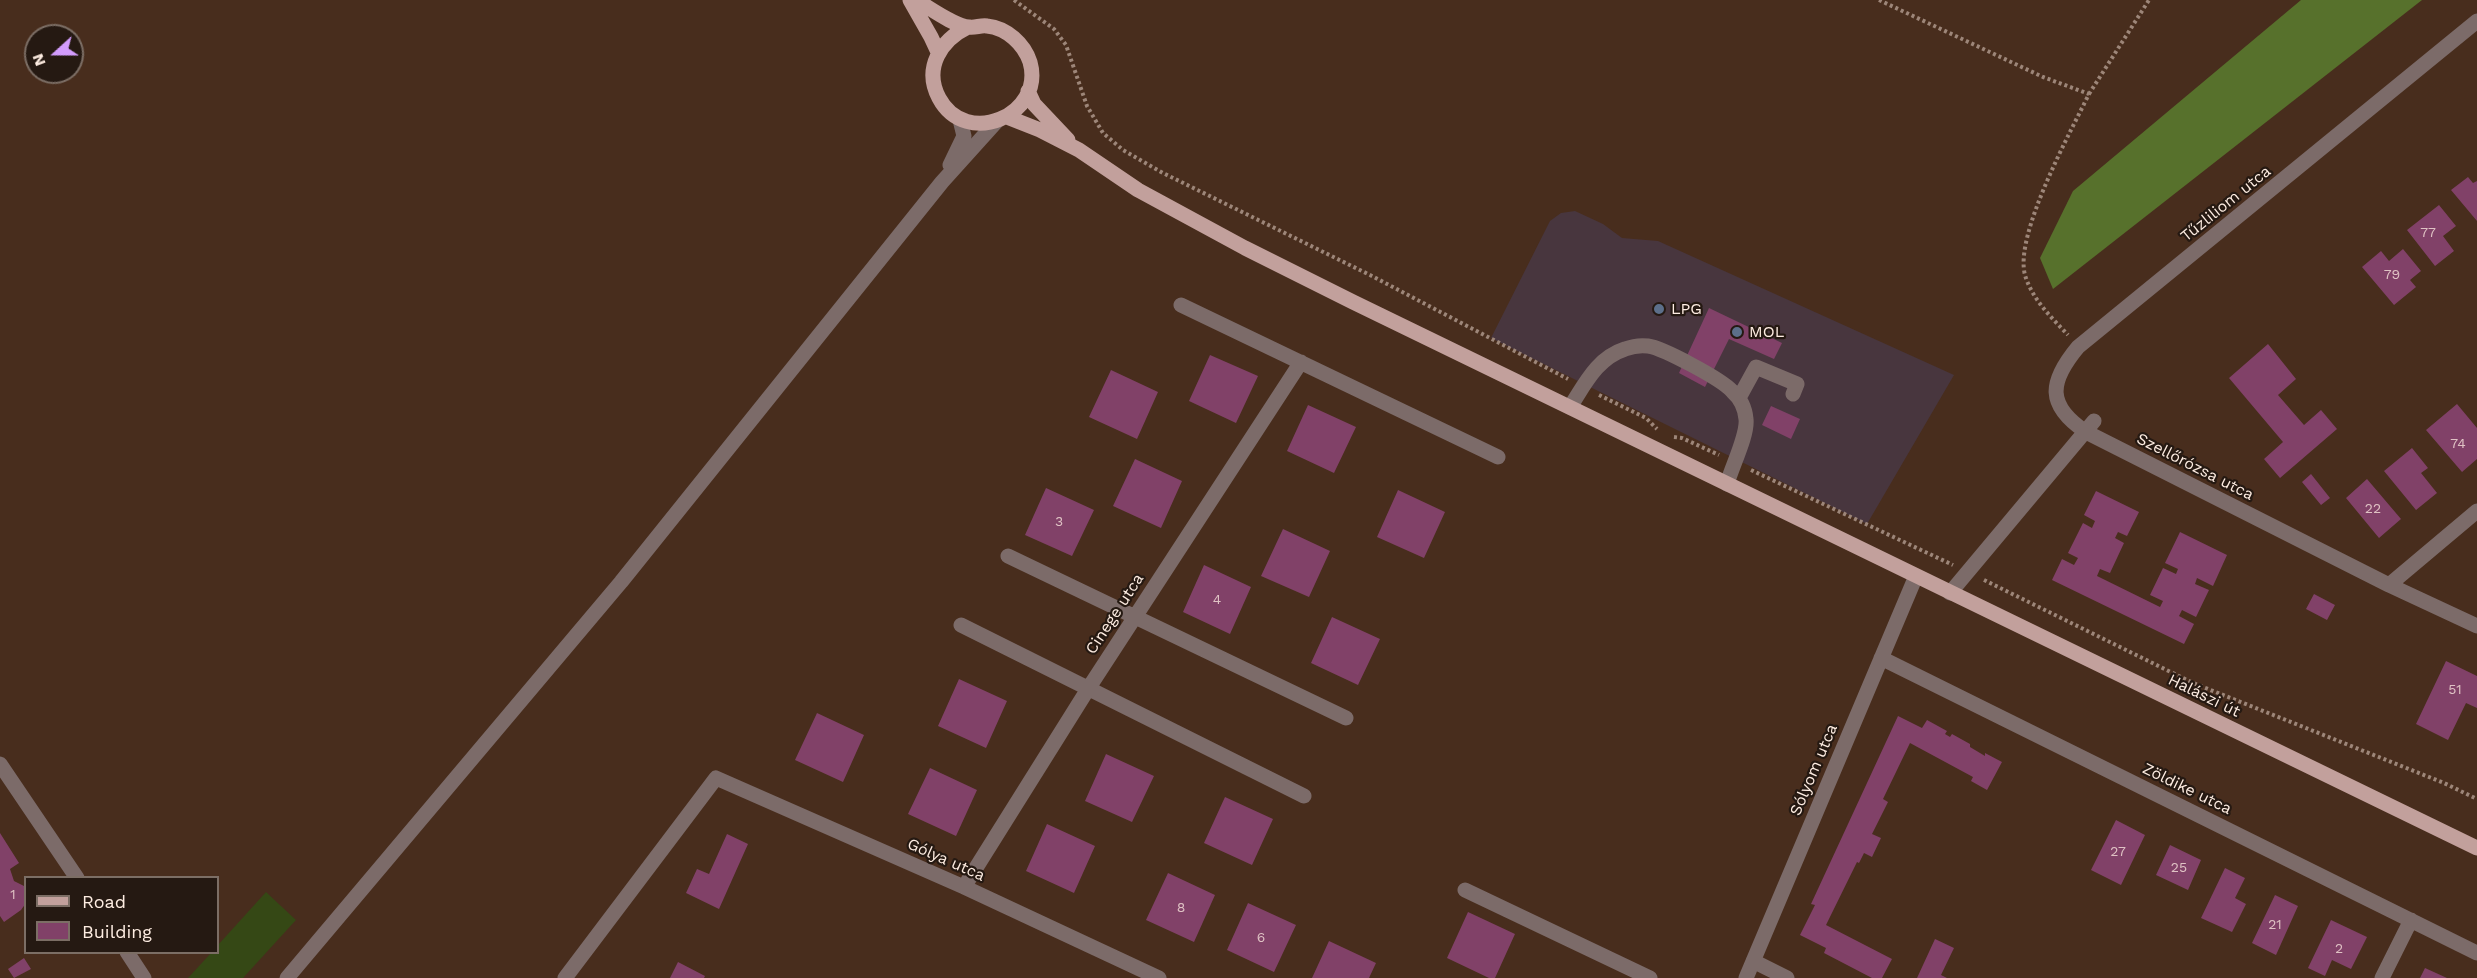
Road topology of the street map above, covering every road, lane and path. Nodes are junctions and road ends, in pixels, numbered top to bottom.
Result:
1 (909, 0) edge
2 (916, 0) edge
3 (1014, 0) edge
4 (1879, 0) edge
5 (2149, 0) edge
6 (2477, 21) edge
7 (968, 27) junction
8 (938, 52) junction
9 (1028, 91) junction
10 (2089, 94) junction
11 (1002, 119) junction
12 (960, 120) junction
13 (1079, 150) junction
14 (942, 182) junction
15 (1180, 305) dead end
16 (2078, 347) junction
17 (1301, 362) junction
18 (1583, 387) junction
19 (1794, 394) dead end
20 (1739, 398) junction
21 (1570, 407) junction
22 (2090, 426) junction
23 (1661, 432) dead end
24 (1666, 435) dead end
25 (1498, 457) dead end
26 (1733, 461) junction
27 (1727, 484) junction
28 (2477, 511) edge
29 (1008, 556) dead end
30 (1968, 572) junction
31 (1916, 576) junction
32 (2389, 585) junction
33 (1950, 593) junction
34 (1135, 616) junction
35 (961, 626) dead end
36 (2477, 626) edge
37 (1881, 658) junction
38 (1088, 689) junction
39 (1346, 718) dead end
40 (0, 764) edge
41 (1304, 796) dead end
42 (2477, 799) edge
43 (2477, 848) edge
44 (76, 876) edge
45 (964, 888) junction
46 (1466, 890) dead end
47 (2411, 920) junction
48 (2477, 953) edge
49 (128, 954) edge
50 (1753, 961) junction
51 (144, 978) edge
52 (287, 978) edge
53 (565, 978) edge
54 (1159, 978) edge
55 (1650, 978) edge
56 (1746, 978) edge
57 (1787, 978) edge
58 (2382, 978) edge

1 - 8 main road
2 - 7 main road
3 - 18 path
4 - 10 path
5 - 10 path
6 - 16 street, Tűzliliom utca
7 - 8 main road
7 - 9 main road
8 - 12 main road
9 - 11 main road
9 - 13 main road
10 - 16 path
11 - 12 main road
11 - 13 main road
11 - 14 street
12 - 14 street
13 - 21 main road, Halászi út
14 - 52 street
15 - 17 street
16 - 22 street, Tűzliliom utca
17 - 25 street
17 - 34 street, Cinege utca
18 - 20 street
18 - 21 street
18 - 23 path
19 - 20 street
20 - 26 street
21 - 27 main road, Halászi út
22 - 30 street
22 - 32 street, Szellőrózsa utca
24 - 26 path
26 - 27 street
26 - 30 path
27 - 31 main road, Halászi út
28 - 32 street
29 - 34 street
30 - 33 street
30 - 42 path
31 - 33 main road, Halászi út
31 - 37 street, Sólyom utca
32 - 36 street, Szellőrózsa utca
33 - 43 main road, Halászi út
34 - 38 street, Cinege utca
34 - 39 street
35 - 38 street
37 - 47 street, Zöldike utca
37 - 50 street, Sólyom utca
38 - 41 street
38 - 45 street, Cinege utca
40 - 44 street
45 - 53 street, Gólya utca
45 - 54 street, Gólya utca
46 - 55 street
47 - 48 street, Zöldike utca
47 - 58 street
49 - 51 street
50 - 56 street, Sólyom utca
50 - 57 street

